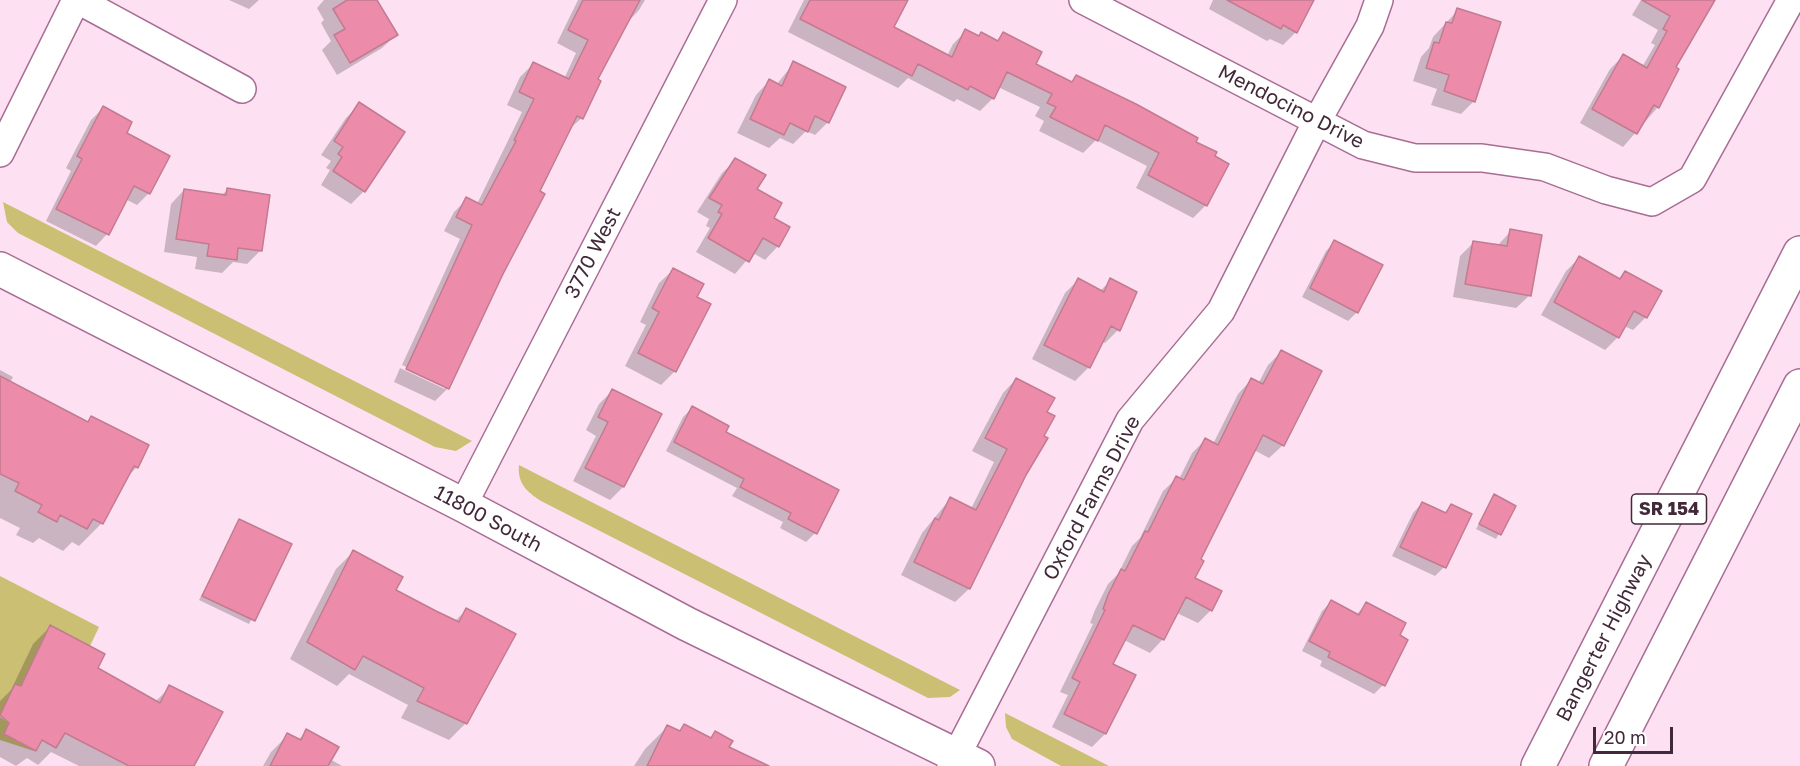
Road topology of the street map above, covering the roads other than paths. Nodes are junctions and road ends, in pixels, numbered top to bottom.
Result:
1 (77, 0) edge
2 (723, 0) edge
3 (1083, 0) edge
4 (1378, 0) edge
5 (1791, 0) edge
6 (242, 89) dead end
7 (1316, 123) junction
8 (0, 153) edge
9 (1800, 253) edge
10 (0, 269) edge
11 (1800, 386) edge
12 (463, 505) junction
13 (962, 762) edge
14 (1538, 766) edge
15 (1606, 766) edge

1 - 6 street
1 - 8 street
2 - 12 street, 3770 West
3 - 7 street, Mendocino Drive
4 - 7 street, Oxford Farms Drive
5 - 7 street, Mendocino Drive
7 - 13 street, Oxford Farms Drive
9 - 14 main road, Bangerter Highway / SR 154
10 - 12 main road, 11800 South
11 - 15 main road, SR 154
12 - 13 main road, 11800 South

